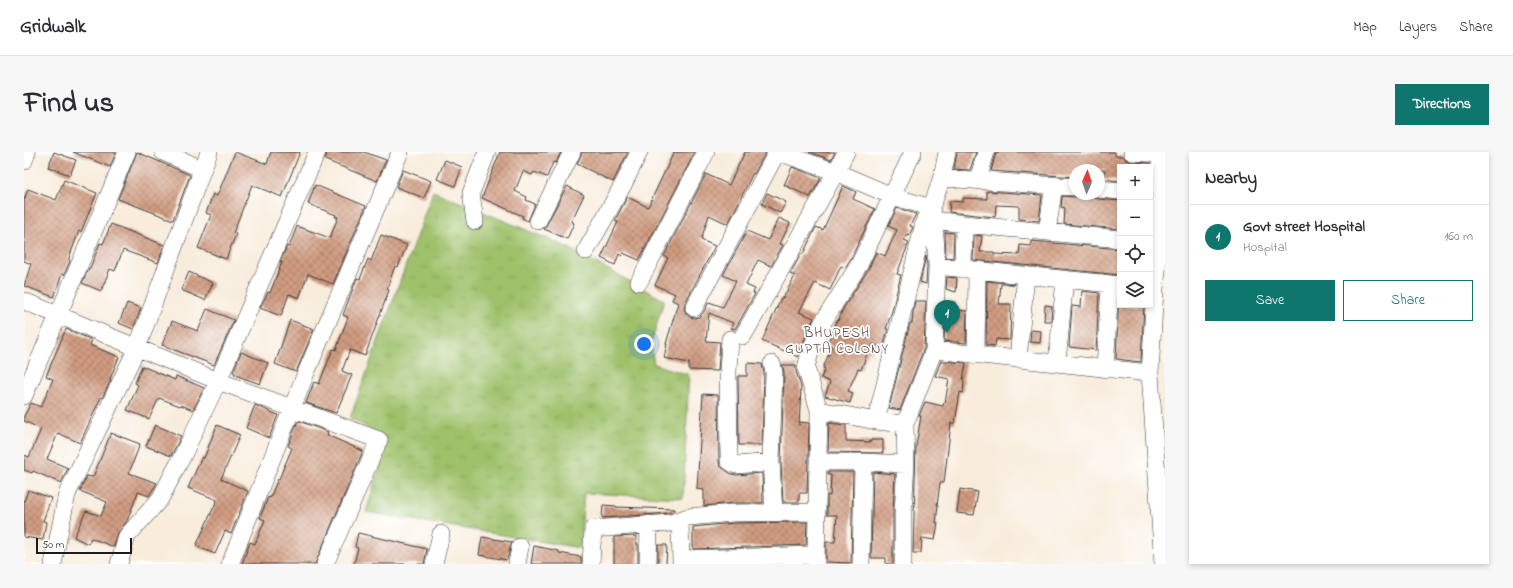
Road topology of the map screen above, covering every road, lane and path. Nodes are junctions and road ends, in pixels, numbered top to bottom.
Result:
1 (27, 152) edge
2 (127, 152) edge
3 (164, 152) edge
4 (189, 152) edge
5 (198, 152) edge
6 (209, 152) edge
7 (316, 152) edge
8 (400, 152) edge
9 (487, 152) edge
10 (572, 152) edge
11 (639, 152) edge
12 (706, 152) edge
13 (777, 152) edge
14 (846, 152) edge
15 (913, 152) edge
16 (947, 152) edge
17 (986, 152) edge
18 (1132, 152) edge
19 (1161, 158) edge
20 (24, 161) edge
21 (202, 169) junction
22 (836, 172) junction
23 (942, 178) junction
24 (978, 180) junction
25 (1054, 185) junction
26 (1069, 186) edge
27 (1105, 190) edge
28 (1117, 191) edge
29 (1154, 194) edge
30 (892, 196) junction
31 (932, 214) junction
32 (475, 221) dead end
33 (538, 221) dead end
34 (964, 224) junction
35 (1047, 232) junction
36 (1117, 239) edge
37 (1155, 243) edge
38 (586, 251) dead end
39 (937, 266) junction
40 (970, 270) junction
41 (1026, 275) junction
42 (1065, 279) junction
43 (639, 282) dead end
44 (1115, 284) edge
45 (1153, 288) edge
46 (24, 301) edge
47 (694, 308) dead end
48 (59, 315) junction
49 (1159, 346) edge
50 (137, 348) junction
51 (934, 350) junction
52 (976, 355) junction
53 (1018, 359) junction
54 (1057, 363) junction
55 (772, 364) dead end
56 (1105, 369) junction
57 (1150, 374) junction
58 (218, 381) junction
59 (24, 396) edge
60 (292, 409) junction
61 (819, 410) junction
62 (876, 421) junction
63 (905, 424) junction
64 (771, 462) junction
65 (818, 462) junction
66 (863, 462) junction
67 (906, 464) junction
68 (774, 512) junction
69 (816, 512) junction
70 (680, 520) junction
71 (1162, 522) edge
72 (648, 524) junction
73 (441, 534) dead end
74 (520, 547) dead end
75 (816, 559) edge
76 (681, 561) edge
77 (53, 564) edge
78 (119, 564) edge
79 (230, 564) edge
80 (325, 564) edge
81 (434, 564) edge
82 (517, 564) edge
83 (591, 564) edge
84 (648, 564) edge
85 (861, 564) edge
86 (903, 564) edge
87 (1163, 564) edge

1 - 20 street
2 - 48 street
3 - 21 street
4 - 5 street
6 - 21 street
7 - 58 street
8 - 60 street
9 - 32 street
10 - 33 street
11 - 38 street
12 - 43 street
13 - 22 street
13 - 47 street
14 - 22 street
15 - 30 street
16 - 23 street
17 - 24 street
18 - 19 street
19 - 29 street
21 - 50 street
22 - 30 street
22 - 64 street
23 - 24 street
23 - 31 street
24 - 25 street
25 - 26 street
25 - 35 street
27 - 28 street
29 - 37 street
30 - 31 street
30 - 61 street
31 - 34 street
31 - 39 street
31 - 62 street
34 - 35 street
34 - 40 street
35 - 36 street
37 - 45 street
39 - 40 street
39 - 51 street
40 - 41 street
40 - 52 street
41 - 42 street
41 - 53 street
42 - 44 street
42 - 54 street
44 - 56 street
45 - 49 street
46 - 48 street
48 - 50 street
48 - 59 street
49 - 57 street
50 - 58 street
50 - 77 street
51 - 52 street
51 - 63 street
52 - 53 street
53 - 54 street
54 - 56 street
55 - 64 street
56 - 57 street
57 - 71 street
58 - 60 street
58 - 78 street
60 - 79 street
60 - 80 street
61 - 62 street
61 - 65 street
62 - 63 street
63 - 67 street
64 - 68 street
65 - 66 street
65 - 69 street
66 - 67 street
66 - 85 street
67 - 86 street
68 - 69 street
68 - 70 street
69 - 75 street
70 - 72 street
70 - 76 street
71 - 87 street
72 - 83 street
72 - 84 street
73 - 81 street
74 - 82 street
75 - 76 street

